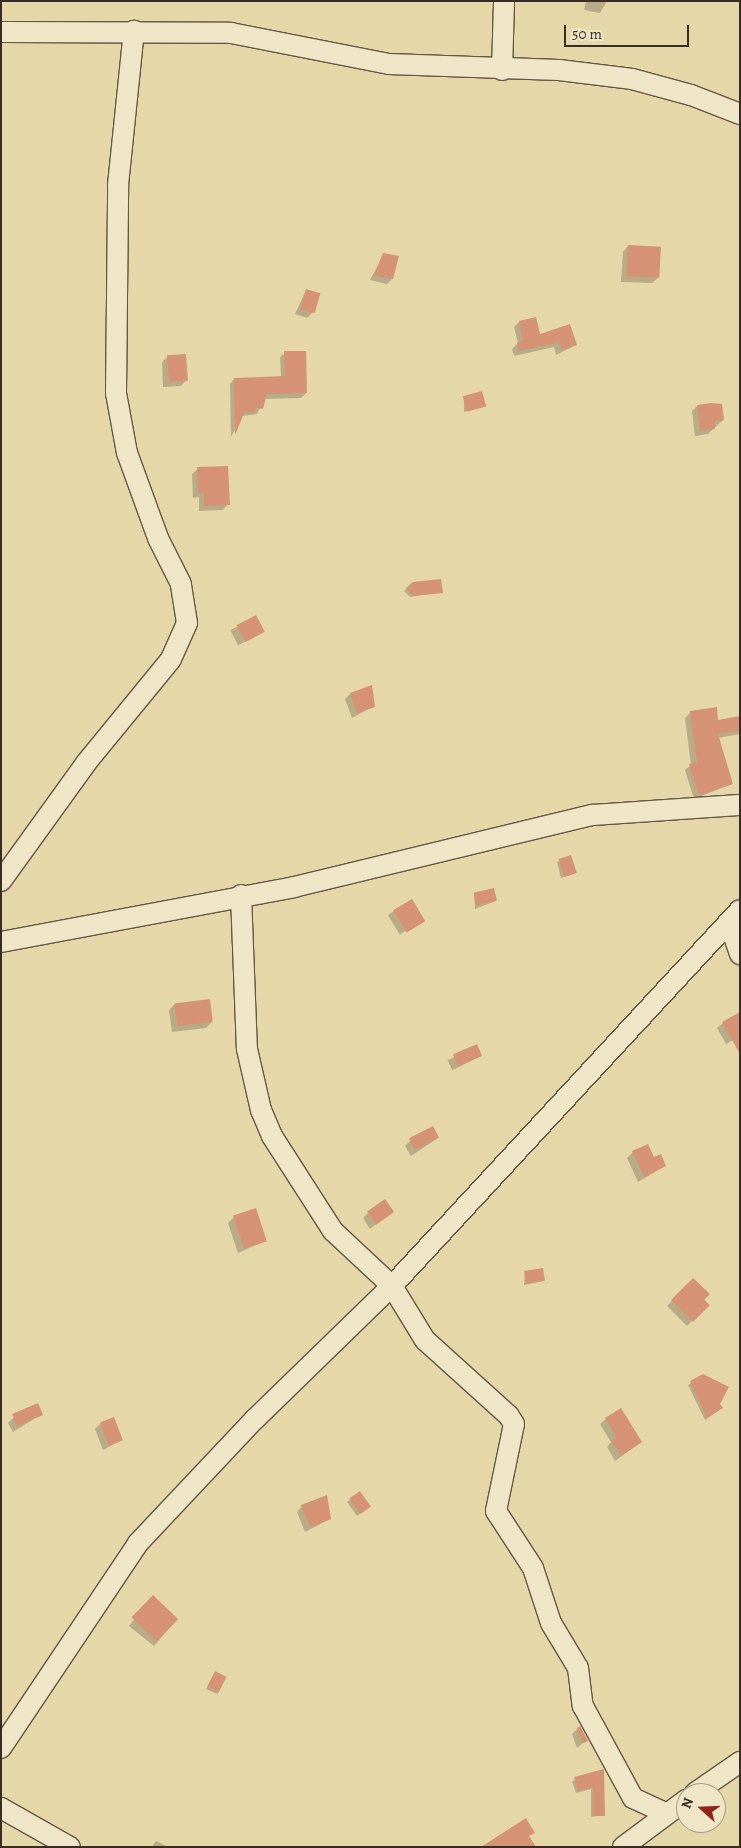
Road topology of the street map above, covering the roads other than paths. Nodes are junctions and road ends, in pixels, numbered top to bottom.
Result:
1 (504, 1) edge
2 (134, 31) junction
3 (1, 32) edge
4 (502, 70) junction
5 (740, 114) edge
6 (740, 805) edge
7 (1, 881) edge
8 (241, 895) junction
9 (735, 917) edge
10 (1, 942) edge
11 (740, 954) edge
12 (392, 1286) junction
13 (1, 1748) edge
14 (740, 1762) edge
15 (710, 1783) edge
16 (676, 1806) edge
17 (1, 1808) edge
18 (665, 1813) junction
19 (70, 1847) edge
20 (623, 1847) edge

1 - 4 street
2 - 3 street
2 - 4 street
2 - 7 street
4 - 5 street
6 - 8 street
8 - 10 street
8 - 12 street
9 - 11 street
9 - 12 street
12 - 13 street
12 - 18 street
14 - 15 street
16 - 18 street
17 - 19 street
18 - 20 street

